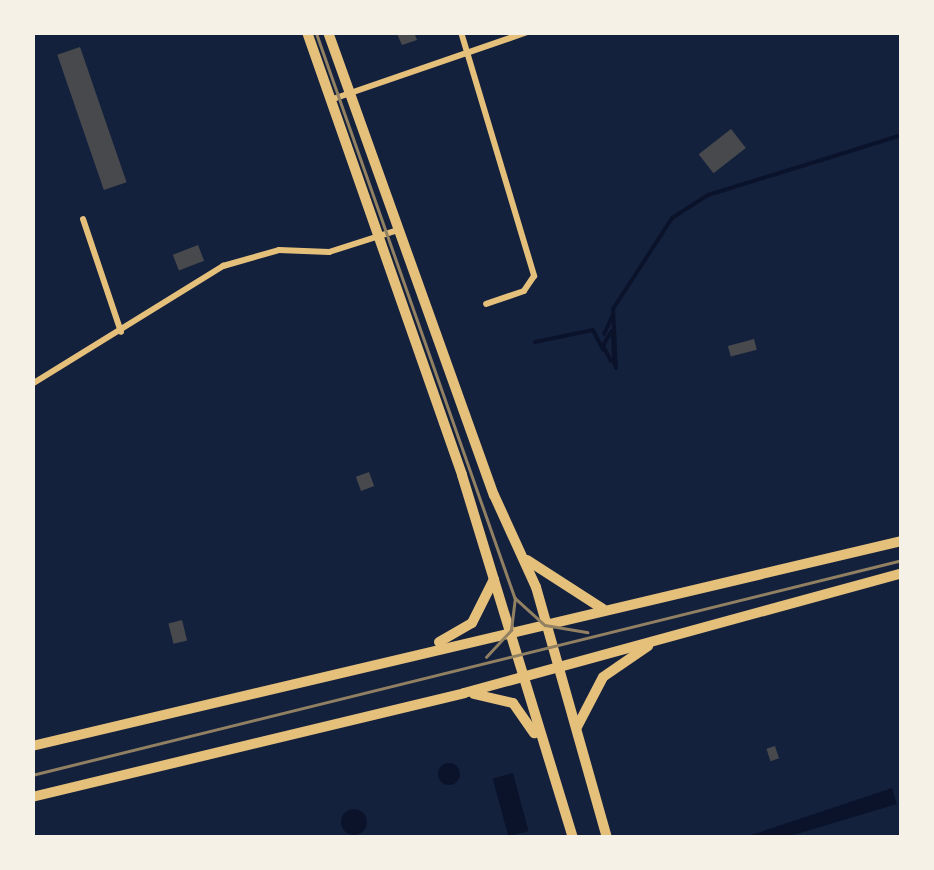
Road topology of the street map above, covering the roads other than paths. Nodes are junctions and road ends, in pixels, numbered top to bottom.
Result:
1 (306, 32) edge
2 (328, 32) edge
3 (461, 32) edge
4 (526, 32) edge
5 (469, 56) junction
6 (349, 94) junction
7 (330, 100) junction
8 (82, 219) dead end
9 (398, 230) junction
10 (380, 236) junction
11 (486, 304) dead end
12 (121, 332) junction
13 (32, 384) edge
14 (902, 541) edge
15 (523, 556) junction
16 (902, 572) edge
17 (495, 576) junction
18 (604, 609) junction
19 (546, 622) junction
20 (512, 632) junction
21 (657, 640) junction
22 (424, 649) junction
23 (559, 667) junction
24 (525, 677) junction
25 (464, 693) junction
26 (577, 727) junction
27 (32, 746) edge
28 (544, 752) junction
29 (32, 798) edge
30 (572, 838) edge
31 (607, 838) edge

1 - 7 main road
2 - 6 main road
3 - 5 street
4 - 5 street
5 - 6 street
5 - 11 street
6 - 7 street
6 - 9 main road
7 - 10 main road
8 - 12 street
9 - 10 street
9 - 15 main road
10 - 12 street
10 - 17 main road
12 - 13 street
14 - 18 main road
15 - 18 main road
15 - 19 main road
16 - 21 main road
17 - 20 main road
17 - 22 main road
18 - 19 main road
19 - 20 main road
19 - 23 main road
20 - 22 main road
20 - 24 main road
21 - 23 main road
21 - 26 main road
22 - 27 main road
23 - 24 main road
23 - 26 main road
24 - 25 main road
24 - 28 main road
25 - 28 main road
25 - 29 main road
26 - 31 main road
28 - 30 main road

